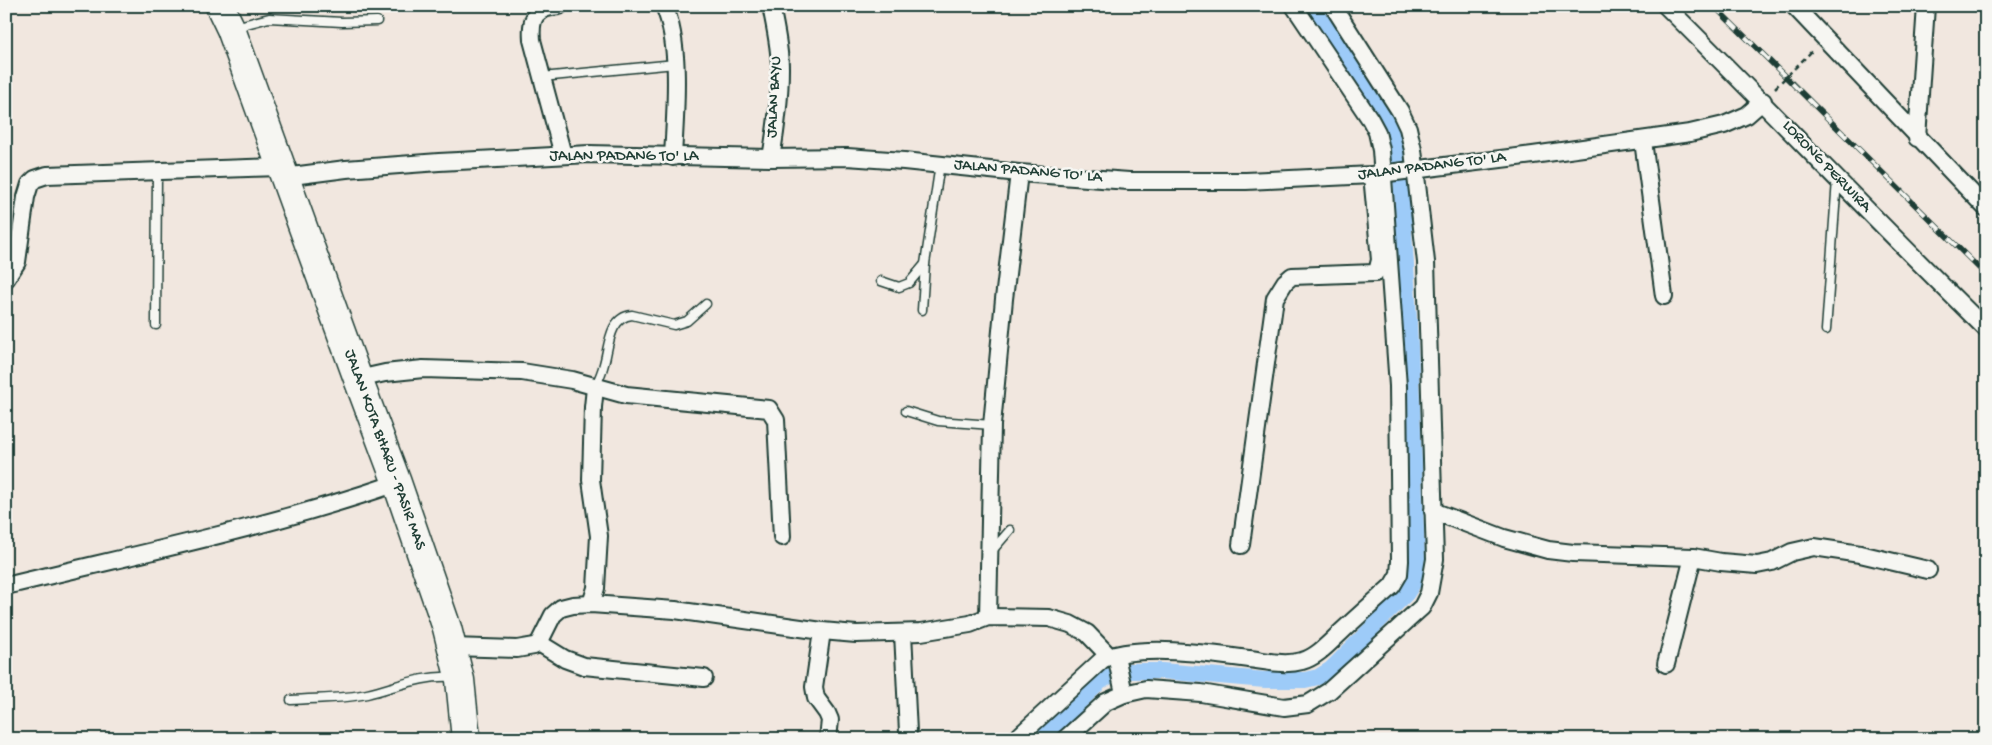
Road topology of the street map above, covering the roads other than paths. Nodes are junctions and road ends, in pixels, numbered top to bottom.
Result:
1 (560, 6) edge
2 (664, 6) edge
3 (771, 6) edge
4 (1294, 6) edge
5 (1333, 6) edge
6 (1666, 6) edge
7 (1794, 6) edge
8 (1926, 6) edge
9 (226, 17) edge
10 (377, 21) dead end
11 (675, 64) junction
12 (542, 76) junction
13 (1763, 101) junction
14 (1917, 138) junction
15 (1643, 140) junction
16 (564, 155) junction
17 (673, 156) junction
18 (771, 158) junction
19 (940, 164) junction
20 (157, 171) junction
21 (1412, 171) junction
22 (282, 172) junction
23 (1019, 173) junction
24 (1382, 174) junction
25 (1837, 180) junction
26 (1986, 208) edge
27 (925, 264) junction
28 (6, 279) edge
29 (881, 281) dead end
30 (1664, 296) dead end
31 (706, 304) dead end
32 (922, 310) dead end
33 (156, 325) dead end
34 (1986, 329) edge
35 (1826, 330) dead end
36 (358, 379) junction
37 (595, 388) junction
38 (906, 411) dead end
39 (992, 425) junction
40 (397, 483) junction
41 (1433, 511) junction
42 (1010, 530) dead end
43 (782, 537) dead end
44 (1241, 545) dead end
45 (990, 554) junction
46 (1693, 557) junction
47 (1928, 570) dead end
48 (6, 586) edge
49 (592, 604) junction
50 (988, 617) junction
51 (822, 631) junction
52 (903, 633) junction
53 (539, 643) junction
54 (452, 646) junction
55 (1114, 657) junction
56 (1666, 664) dead end
57 (459, 677) junction
58 (704, 678) dead end
59 (1123, 691) junction
60 (290, 700) dead end
61 (908, 732) dead end
62 (466, 739) edge
63 (828, 739) edge
64 (1016, 739) edge
65 (1065, 739) edge

1 - 12 street
2 - 11 street
3 - 18 street, JALAN BAYU
4 - 24 street
5 - 21 street
6 - 13 street, LORONG PERWIRA
7 - 14 street
8 - 14 street
9 - 10 lane
9 - 22 highway, JALAN KOTA BHARU - PASIR MAS
11 - 12 lane
11 - 17 street
12 - 16 street
13 - 15 street, JALAN PADANG TO' LA
13 - 25 street, LORONG PERWIRA
14 - 26 street
15 - 21 street, JALAN PADANG TO' LA
15 - 30 street
16 - 17 street, JALAN PADANG TO' LA
16 - 22 street, JALAN PADANG TO' LA
17 - 18 street, JALAN PADANG TO' LA
18 - 19 street, JALAN PADANG TO' LA
19 - 23 street, JALAN PADANG TO' LA
19 - 27 lane
20 - 22 street, JALAN PADANG TO' LA
20 - 28 street, JALAN PADANG TO' LA
20 - 33 lane
21 - 24 street, JALAN PADANG TO' LA
21 - 41 street
22 - 36 highway, JALAN KOTA BHARU - PASIR MAS
23 - 24 street, JALAN PADANG TO' LA
23 - 39 street
24 - 44 street
24 - 55 street
25 - 34 street, LORONG PERWIRA
25 - 35 lane
27 - 29 lane
27 - 32 lane
31 - 37 lane
36 - 37 street
36 - 40 highway, JALAN KOTA BHARU - PASIR MAS
37 - 43 street
37 - 49 street
38 - 39 lane
39 - 45 street
40 - 48 street
40 - 54 highway, JALAN KOTA BHARU - PASIR MAS
41 - 46 street
41 - 59 street
42 - 45 lane
45 - 50 street
46 - 47 street
46 - 56 street
49 - 51 street
49 - 53 street
50 - 52 street
50 - 55 street
51 - 52 street
51 - 63 street
52 - 61 street
53 - 54 street
53 - 58 street
54 - 57 highway, JALAN KOTA BHARU - PASIR MAS
55 - 59 street
55 - 64 street
57 - 60 lane
57 - 62 highway, JALAN KOTA BHARU - PASIR MAS
59 - 65 street

